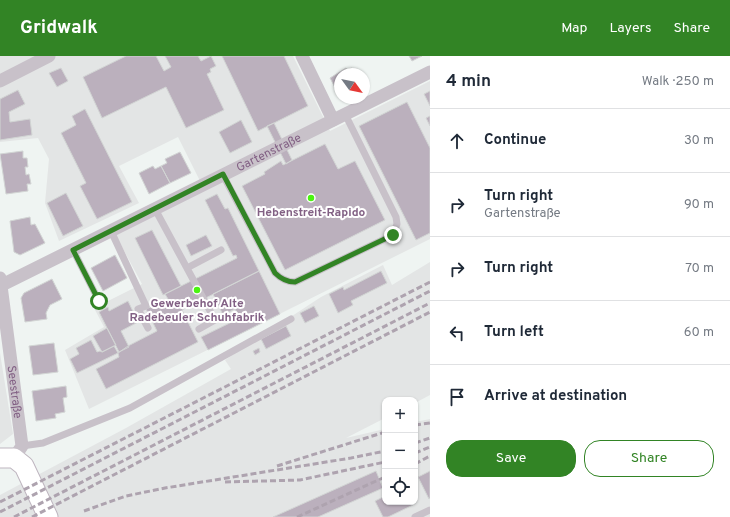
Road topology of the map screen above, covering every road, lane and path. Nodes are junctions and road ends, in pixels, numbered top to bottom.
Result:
1 (49, 56) edge
2 (302, 56) edge
3 (430, 72) edge
4 (0, 81) edge
5 (345, 114) junction
6 (333, 120) junction
7 (223, 174) junction
8 (155, 209) junction
9 (111, 230) junction
10 (73, 250) junction
11 (221, 250) dead end
12 (187, 268) junction
13 (0, 283) edge
14 (99, 301) dead end
15 (291, 319) dead end
16 (148, 328) dead end
17 (199, 328) dead end
18 (12, 454) edge
19 (430, 510) edge
20 (48, 517) edge
21 (415, 517) edge

1 - 4 street
2 - 6 street
3 - 5 street, Gartenstraße
5 - 6 street, Gartenstraße
5 - 7 lane
6 - 7 street, Gartenstraße
7 - 8 street, Gartenstraße
8 - 9 street, Gartenstraße
8 - 12 lane
9 - 10 street, Gartenstraße
9 - 16 lane
10 - 13 street, Gartenstraße
10 - 14 lane
11 - 12 lane
12 - 17 lane
13 - 18 street, Seestraße
15 - 18 lane
18 - 20 street
19 - 21 lane

